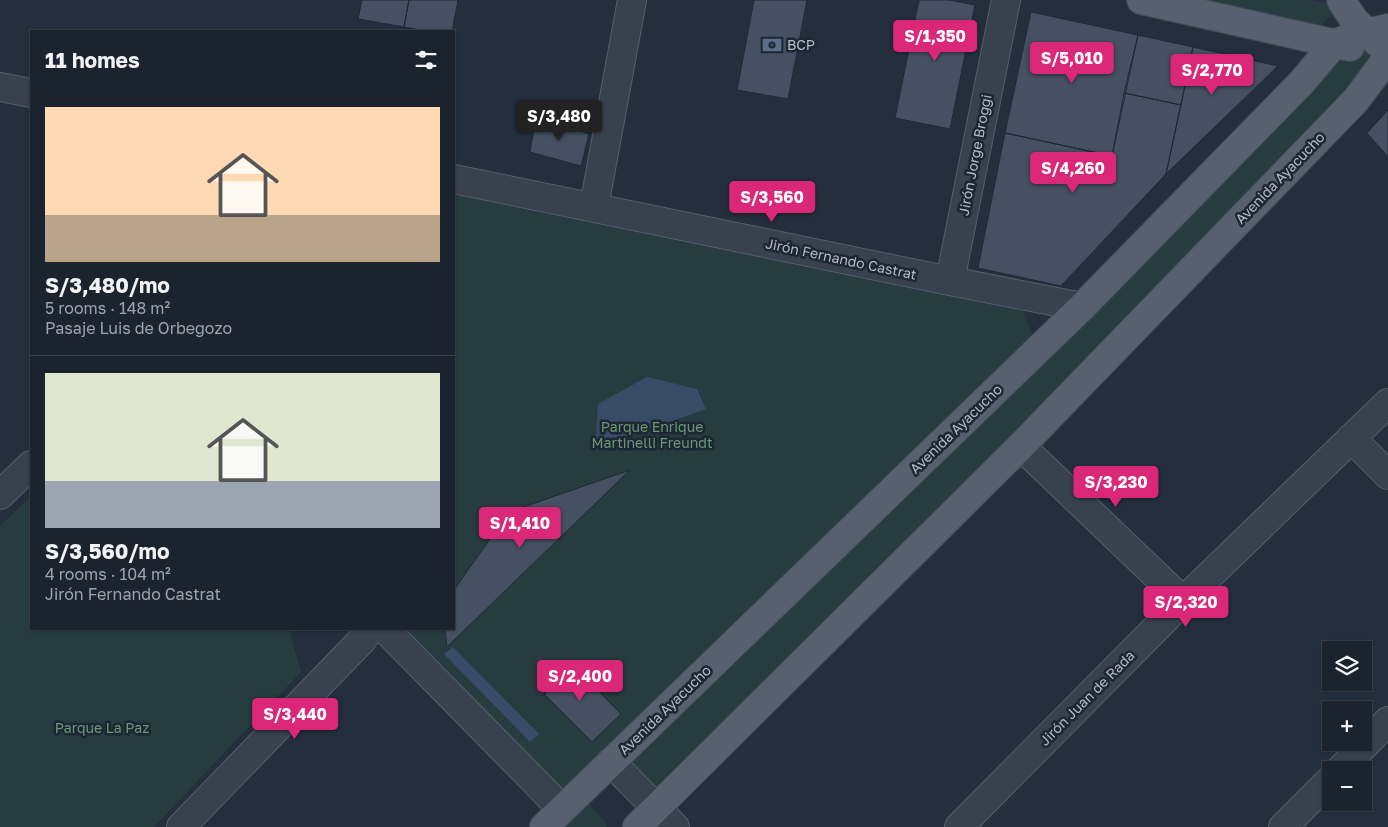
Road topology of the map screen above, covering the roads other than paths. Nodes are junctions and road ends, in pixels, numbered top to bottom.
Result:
1 (632, 0) edge
2 (1006, 0) edge
3 (1141, 0) edge
4 (1341, 0) edge
5 (1377, 30) edge
6 (1334, 44) junction
7 (1388, 54) edge
8 (0, 86) edge
9 (30, 93) edge
10 (455, 179) edge
11 (594, 207) junction
12 (950, 281) junction
13 (1082, 307) junction
14 (1388, 403) edge
15 (1351, 438) junction
16 (1020, 446) junction
17 (30, 466) edge
18 (1388, 475) edge
19 (0, 495) edge
20 (1183, 601) junction
21 (369, 630) edge
22 (386, 630) edge
23 (1388, 722) edge
24 (1349, 761) edge
25 (611, 762) junction
26 (1322, 788) edge
27 (656, 808) junction
28 (553, 818) edge
29 (181, 827) edge
30 (637, 827) edge
31 (675, 827) edge
32 (959, 827) edge
33 (1283, 827) edge

1 - 11 street
2 - 12 street, Jirón Jorge Broggi
3 - 6 main road
4 - 5 main road
5 - 6 main road, Avenida Ayacucho
5 - 7 main road
6 - 7 main road
6 - 13 main road, Avenida Ayacucho
7 - 16 main road, Avenida Ayacucho
8 - 9 street
10 - 11 street, Jirón Fernando Castrat
11 - 12 street, Jirón Fernando Castrat
12 - 13 street, Jirón Fernando Castrat
13 - 25 main road, Avenida Ayacucho
14 - 15 street, Jirón Juan de Rada
15 - 18 street
15 - 20 street, Jirón Juan de Rada
16 - 20 street
16 - 27 main road, Avenida Ayacucho
17 - 19 street
20 - 32 street, Jirón Juan de Rada
21 - 29 street
22 - 28 street
23 - 24 street
25 - 27 street
25 - 28 main road, Avenida Ayacucho
26 - 33 street
27 - 30 main road, Avenida Ayacucho
27 - 31 street

